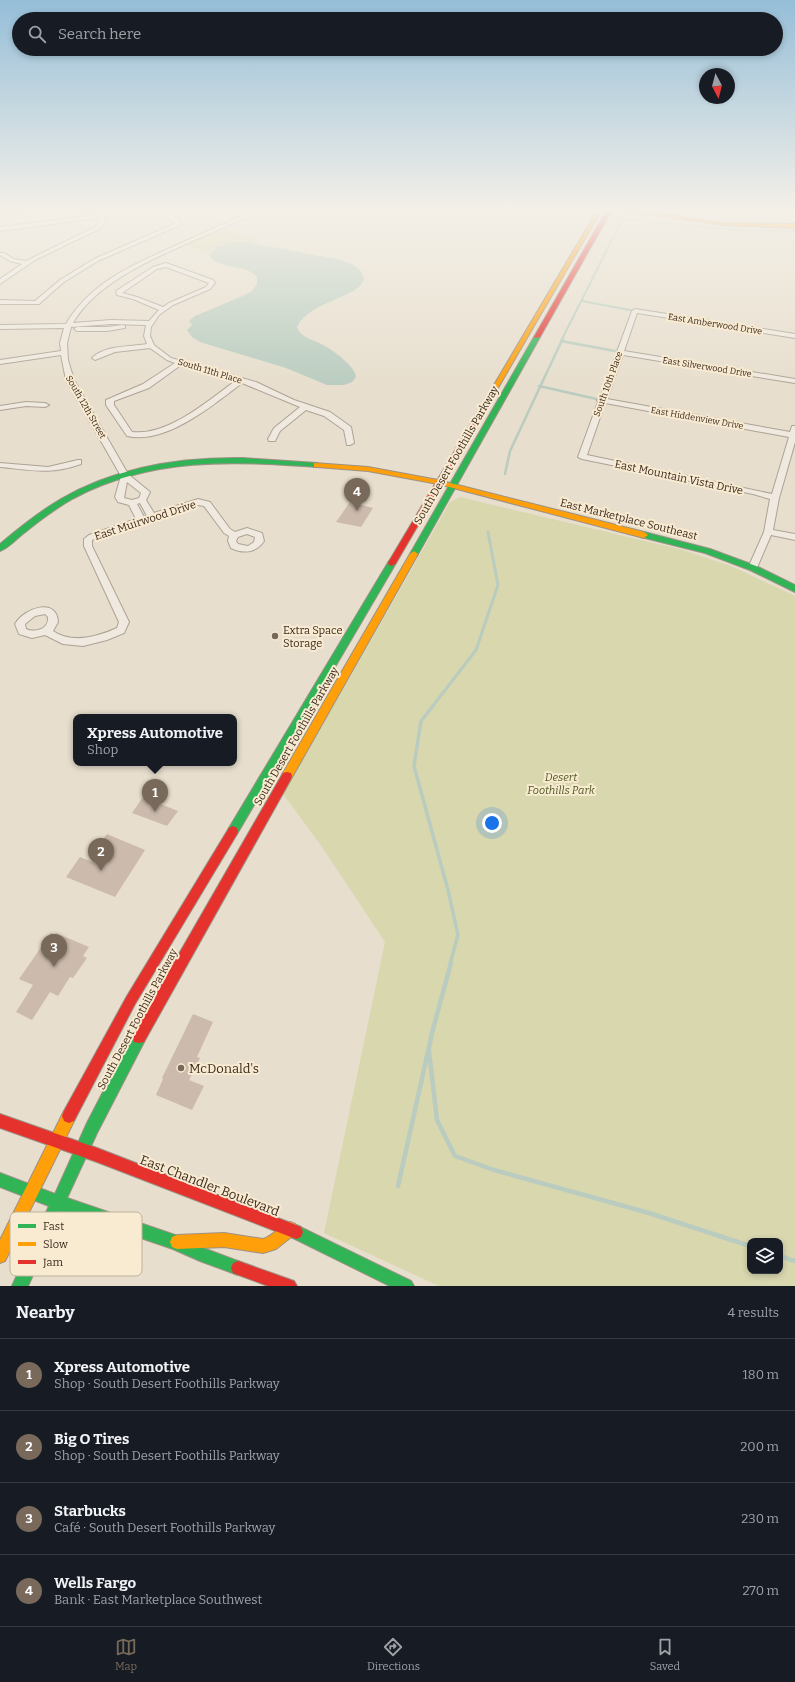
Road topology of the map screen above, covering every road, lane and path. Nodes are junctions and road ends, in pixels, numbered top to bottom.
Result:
1 (20, 268) edge
2 (83, 268) edge
3 (130, 268) edge
4 (155, 268) edge
5 (174, 268) edge
6 (566, 268) edge
7 (576, 268) edge
8 (558, 280) junction
9 (570, 281) junction
10 (0, 282) edge
11 (0, 302) edge
12 (162, 309) junction
13 (635, 311) joint
14 (100, 322) junction
15 (148, 325) junction
16 (68, 326) junction
17 (0, 327) edge
18 (97, 329) junction
19 (795, 336) edge
20 (151, 346) junction
21 (620, 352) junction
22 (62, 353) junction
23 (95, 358) dead end
24 (0, 362) edge
25 (181, 362) junction
26 (240, 381) junction
27 (795, 381) edge
28 (602, 400) junction
29 (45, 405) dead end
30 (305, 406) junction
31 (0, 408) edge
32 (794, 432) edge
33 (272, 439) dead end
34 (350, 443) dead end
35 (582, 457) joint
36 (78, 462) dead end
37 (791, 462) edge
38 (0, 466) edge
39 (125, 476) junction
40 (438, 482) junction
41 (452, 486) junction
42 (775, 498) junction
43 (142, 500) junction
44 (132, 503) junction
45 (152, 517) junction
46 (141, 520) junction
47 (768, 532) junction
48 (234, 535) dead end
49 (795, 537) edge
50 (1, 546) edge
51 (753, 568) junction
52 (795, 589) edge
53 (46, 631) dead end
54 (0, 1121) edge
55 (56, 1140) junction
56 (82, 1150) junction
57 (0, 1180) edge
58 (30, 1191) junction
59 (57, 1202) junction
60 (20, 1212) edge
61 (53, 1212) edge
62 (86, 1212) edge
63 (290, 1229) junction
64 (142, 1231) edge
65 (10, 1234) edge
66 (175, 1242) junction
67 (0, 1256) edge
68 (24, 1276) edge
69 (20, 1286) edge
70 (289, 1286) edge
71 (406, 1286) edge

1 - 10 street
2 - 11 street
3 - 16 street, South 12th Street
4 - 12 street
5 - 12 street
6 - 8 street, South Desert Foothills Parkway
7 - 9 street, South Desert Foothills Parkway
8 - 9 street
8 - 40 street, South Desert Foothills Parkway
9 - 41 street, South Desert Foothills Parkway
12 - 15 street
13 - 19 street, East Amberwood Drive
13 - 21 street, South 10th Place
14 - 15 street
14 - 16 street
14 - 18 street
15 - 18 street
15 - 20 street
16 - 17 street
16 - 18 street
16 - 22 street, South 12th Street
20 - 23 street
20 - 25 street, South 11th Place
21 - 27 street, East Silverwood Drive
21 - 28 street, South 10th Place
22 - 24 street
22 - 39 street, South 12th Street
25 - 26 street, South 11th Place
25 - 26 street
26 - 30 street, South 11th Place
28 - 32 street, East Hiddenview Drive
28 - 35 street, South 10th Place
29 - 31 street
30 - 33 street
30 - 34 street, South 11th Place
32 - 37 street
35 - 42 street, East Mountain Vista Drive
36 - 38 street
37 - 42 street
39 - 40 street, East Marketplace Southeast
39 - 43 street, South 12th Street
39 - 44 street
39 - 50 street
40 - 41 street, East Marketplace Southeast
40 - 55 street, South Desert Foothills Parkway
41 - 51 street, East Marketplace Southeast
41 - 56 street, South Desert Foothills Parkway
42 - 47 street
43 - 44 street
43 - 45 street, South 12th Street
44 - 46 street
45 - 46 street, East Muirwood Drive
45 - 48 street, East Muirwood Drive
46 - 53 street, East Muirwood Drive
47 - 49 street
47 - 51 street
51 - 52 street, East Marketplace Southeast
54 - 55 street, East Chandler Boulevard
55 - 56 street, East Chandler Boulevard
55 - 58 street, South Desert Foothills Parkway
56 - 59 street, South Desert Foothills Parkway
56 - 63 street, East Chandler Boulevard
57 - 58 street
58 - 59 street
58 - 60 street, South Desert Foothills Parkway
59 - 61 street, South Desert Foothills Parkway
59 - 62 street
63 - 66 street
63 - 71 street, East Chandler Boulevard
64 - 66 street
65 - 67 street, South Desert Foothills Parkway
66 - 70 street
68 - 69 street, South Desert Foothills Parkway

